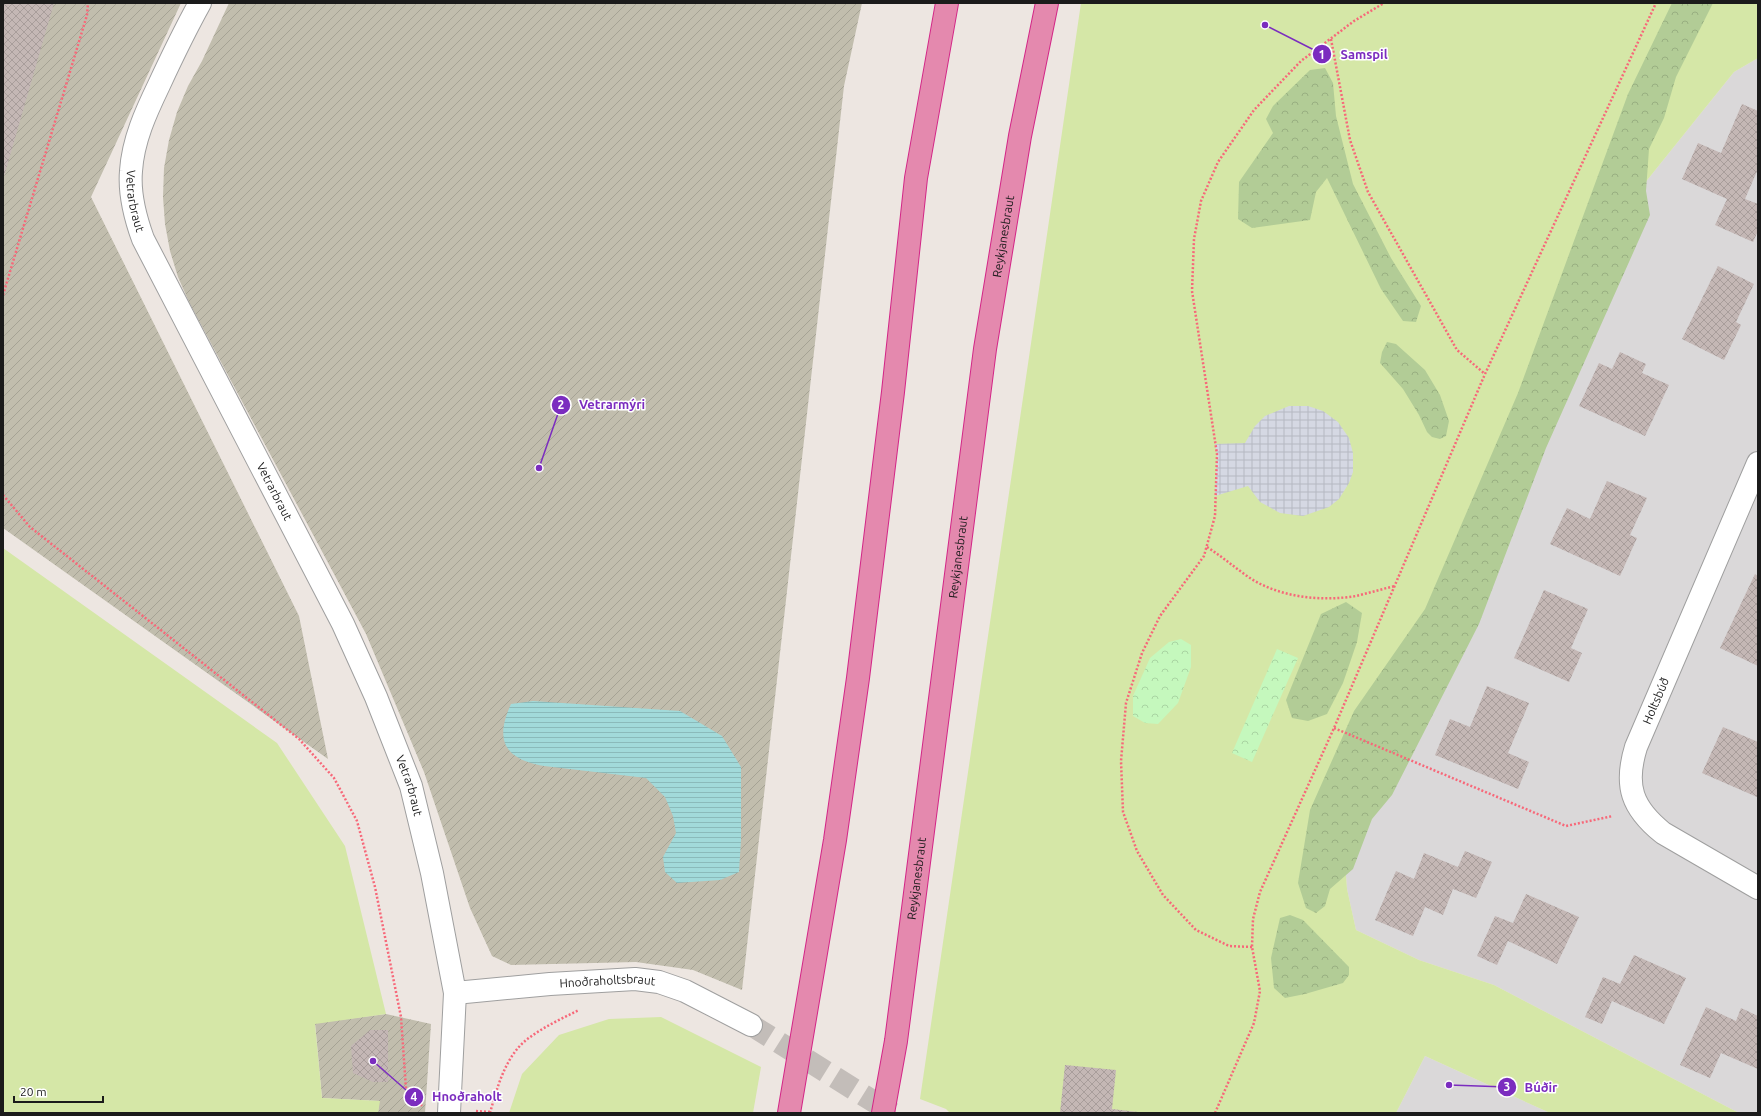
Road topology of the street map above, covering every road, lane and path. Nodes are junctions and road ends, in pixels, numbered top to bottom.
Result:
1 (88, 3) edge
2 (200, 3) edge
3 (947, 3) edge
4 (1047, 3) edge
5 (1384, 3) edge
6 (1656, 3) edge
7 (1331, 39) junction
8 (3, 294) edge
9 (1485, 374) junction
10 (1758, 463) edge
11 (3, 495) edge
12 (1207, 547) junction
13 (1395, 586) junction
14 (1334, 728) junction
15 (1639, 810) junction
16 (1758, 888) edge
17 (1252, 947) junction
18 (455, 993) junction
19 (580, 1010) dead end
20 (401, 1017) dead end
21 (751, 1024) tunnel mouth
22 (449, 1113) edge
23 (490, 1113) edge
24 (789, 1113) edge
25 (883, 1113) edge
26 (1215, 1113) edge

1 - 8 path
2 - 18 street, Vetrarbraut
3 - 24 highway
4 - 25 highway, Reykjanesbraut
5 - 7 path
6 - 9 path
7 - 9 path
7 - 12 path
9 - 13 path
10 - 15 street, Holtsbúð
11 - 20 path
12 - 13 path
12 - 17 path
13 - 14 path
14 - 15 path
14 - 17 path
15 - 16 street, Holtsbúð
17 - 26 path
18 - 21 street, Hnoðraholtsbraut
18 - 22 street, Vetrarbraut
19 - 23 path

